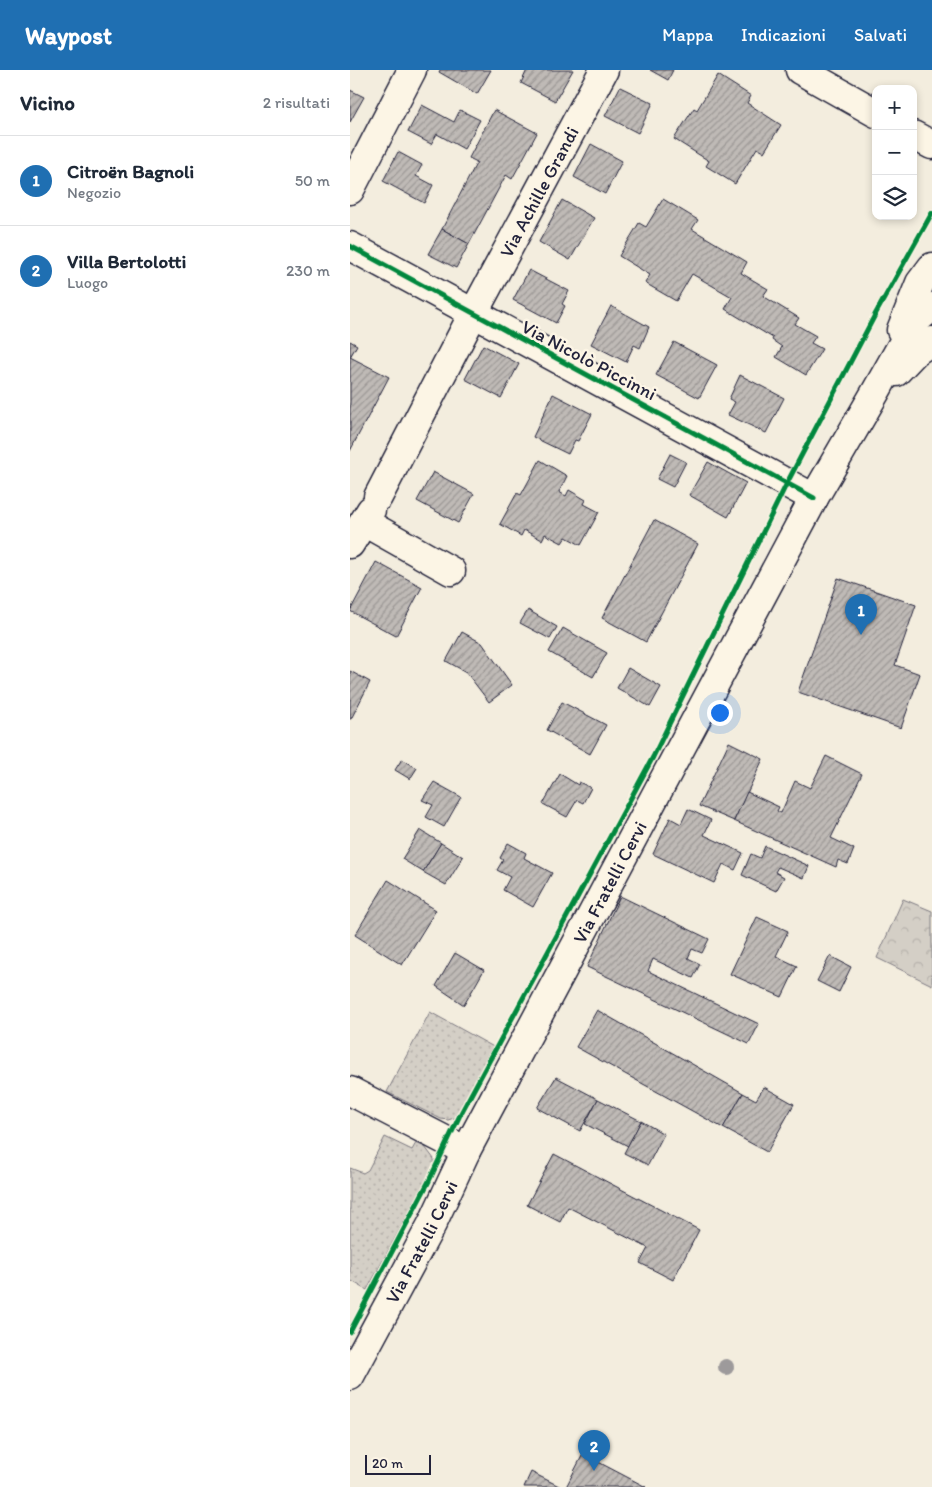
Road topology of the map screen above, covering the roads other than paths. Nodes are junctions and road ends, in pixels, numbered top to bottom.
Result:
1 (412, 70) edge
2 (604, 70) edge
3 (800, 70) edge
4 (872, 111) edge
5 (917, 137) edge
6 (932, 145) edge
7 (350, 190) edge
8 (350, 246) edge
9 (932, 267) edge
10 (932, 307) edge
11 (473, 314) junction
12 (932, 341) edge
13 (875, 393) junction
14 (814, 498) junction
15 (365, 518) edge
16 (451, 571) dead end
17 (350, 1091) edge
18 (466, 1151) junction
19 (350, 1376) edge

1 - 7 street
2 - 11 street, Via Achille Grandi
3 - 4 street
5 - 6 street
8 - 11 street, Via Nicolò Piccinni
9 - 13 street, Via Fratelli Cervi
10 - 13 street, Via Fratelli Cervi
11 - 14 street, Via Nicolò Piccinni
11 - 15 street
12 - 13 street, Via Fratelli Cervi
13 - 14 street, Via Fratelli Cervi
14 - 18 street, Via Fratelli Cervi
15 - 16 street
17 - 18 street
18 - 19 street, Via Fratelli Cervi

